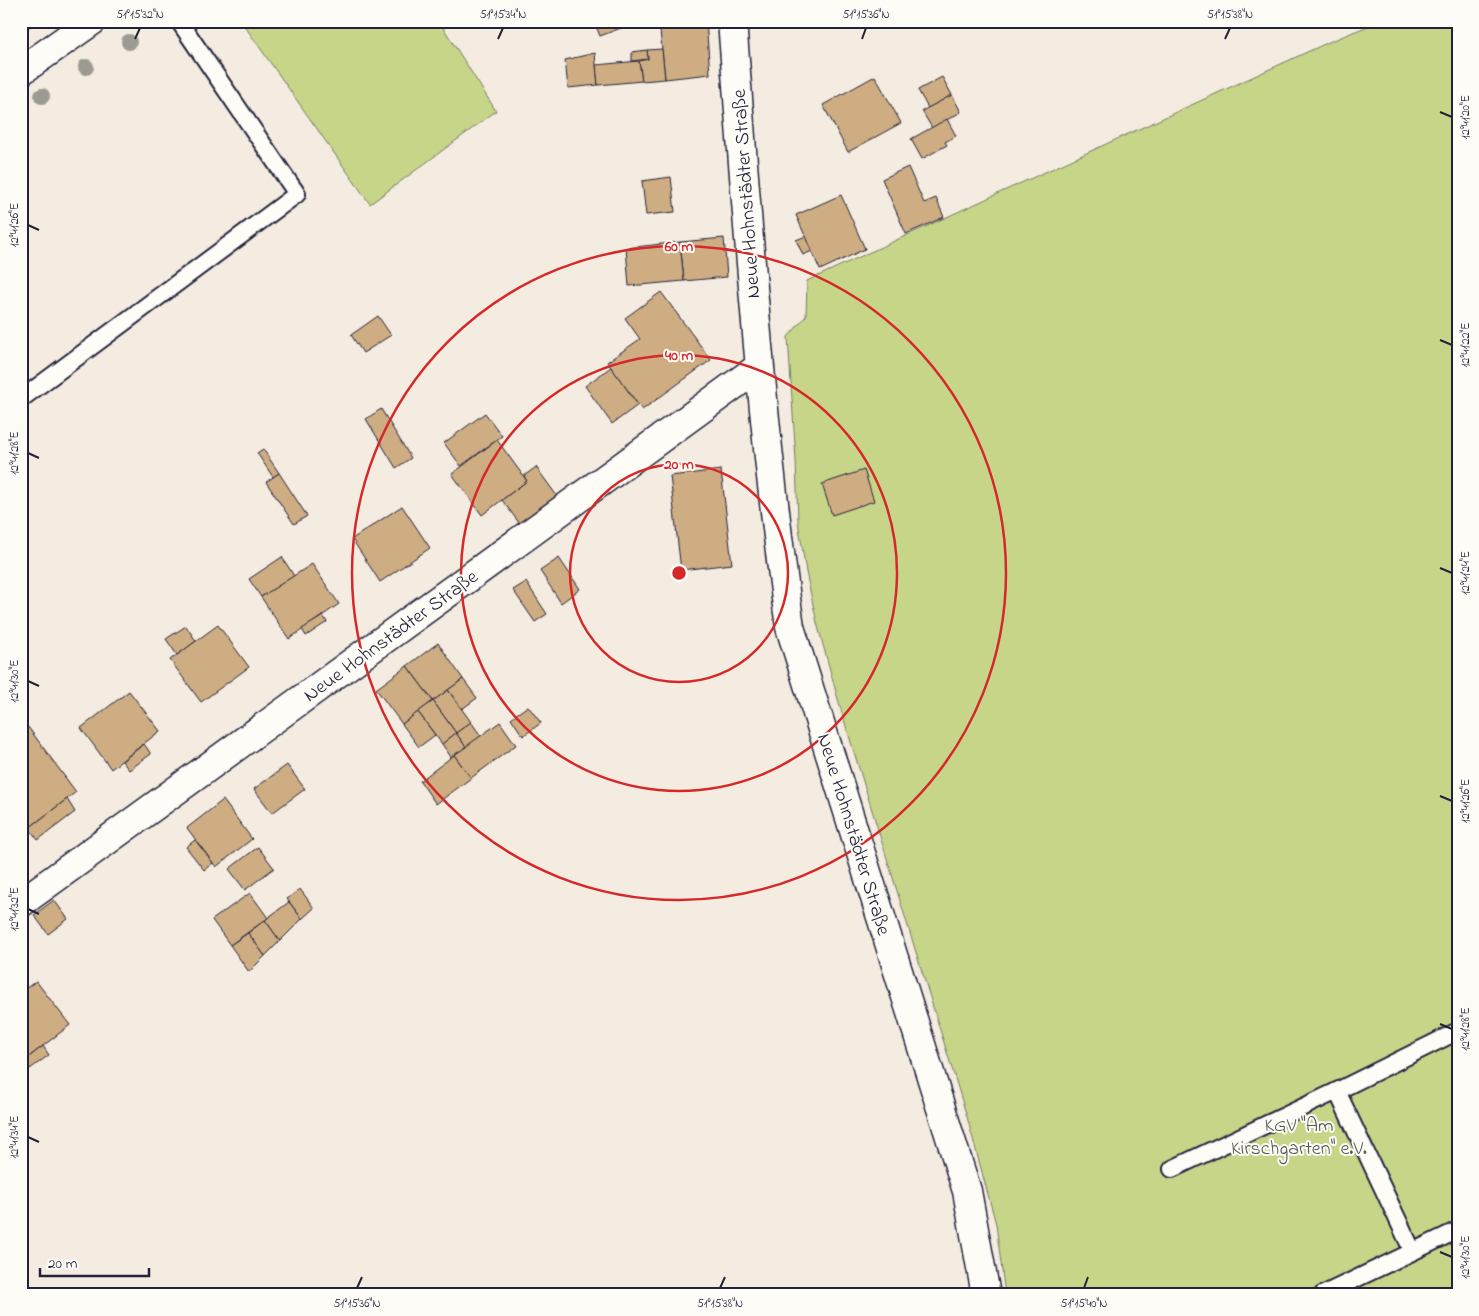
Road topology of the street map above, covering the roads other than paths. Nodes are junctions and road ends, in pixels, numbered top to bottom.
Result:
1 (92, 21) edge
2 (179, 21) edge
3 (732, 21) edge
4 (21, 71) edge
5 (759, 367) junction
6 (21, 399) edge
7 (21, 903) edge
8 (1458, 1031) edge
9 (1337, 1091) junction
10 (1172, 1169) dead end
11 (1458, 1230) edge
12 (1412, 1250) junction
13 (986, 1295) edge
14 (1322, 1295) edge

1 - 4 street
2 - 6 lane
3 - 5 street, Neue Hohnstädter Straße
5 - 7 street, Neue Hohnstädter Straße
5 - 13 street, Neue Hohnstädter Straße
8 - 9 lane
9 - 10 lane
9 - 12 lane
11 - 12 lane
12 - 14 lane

